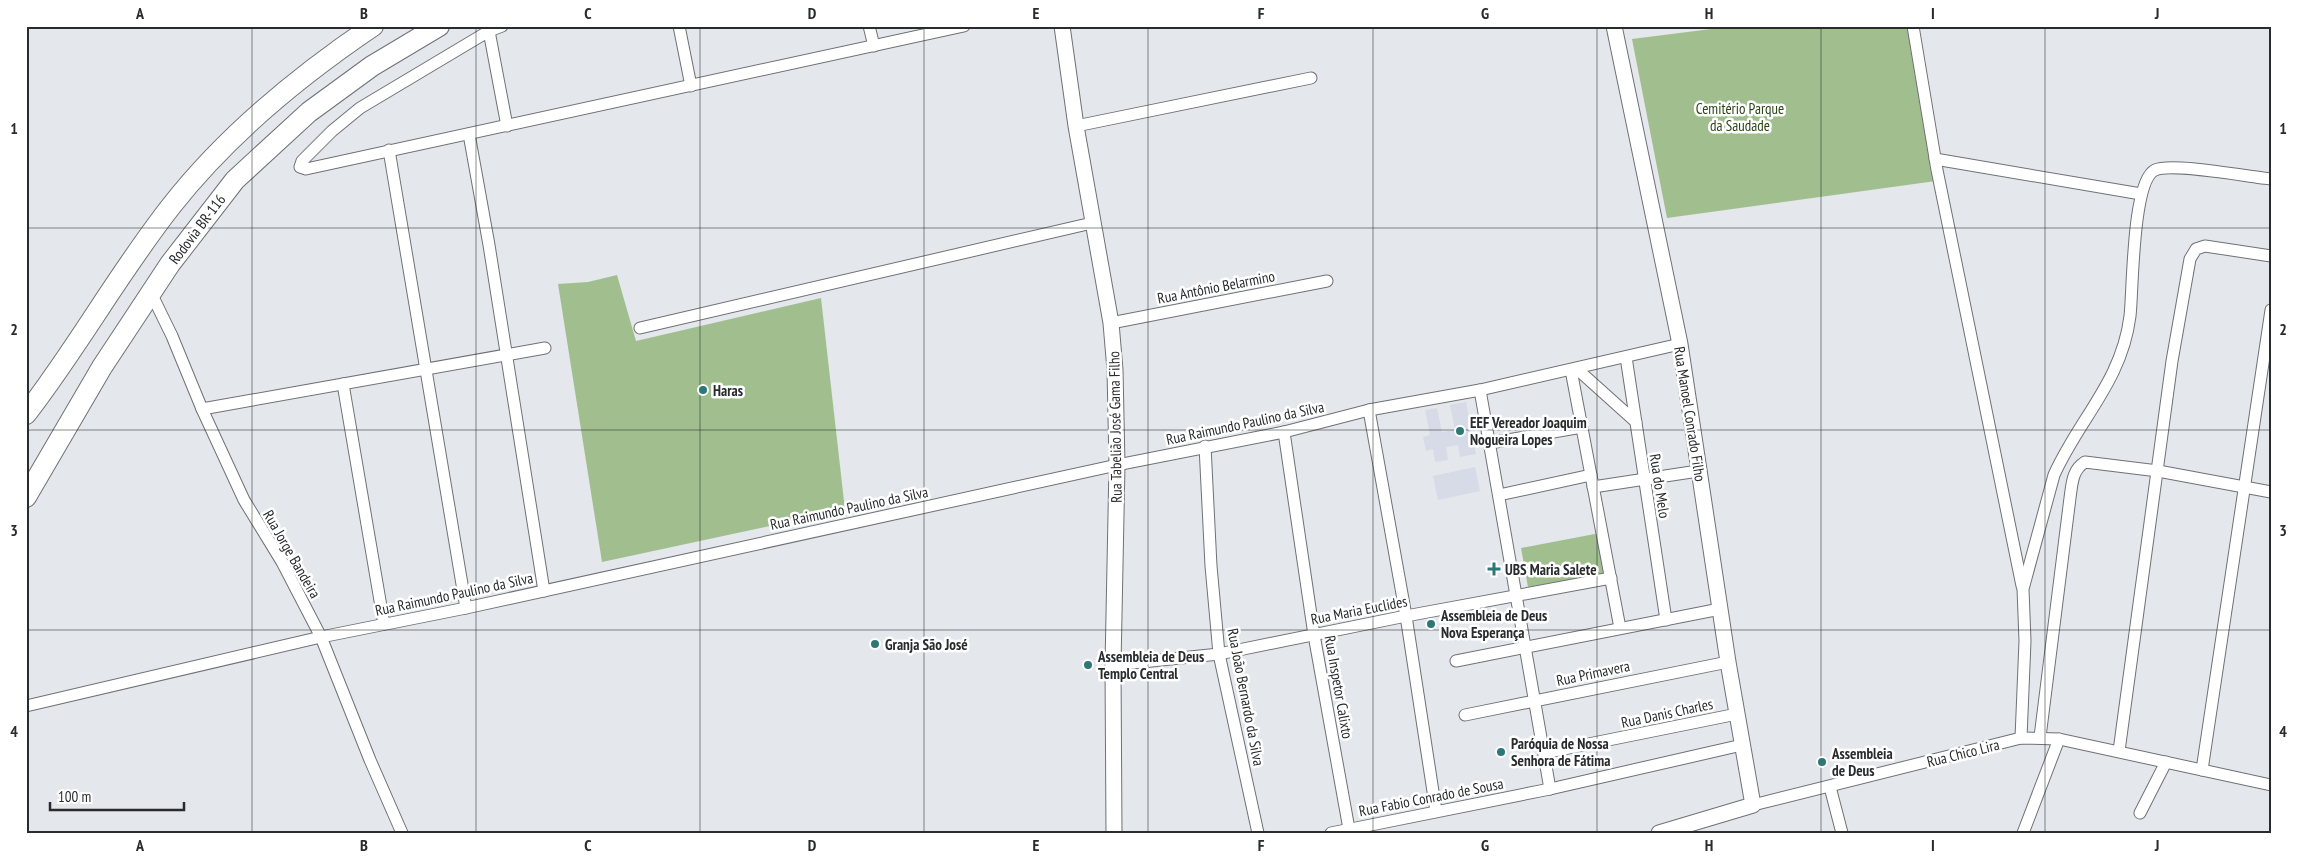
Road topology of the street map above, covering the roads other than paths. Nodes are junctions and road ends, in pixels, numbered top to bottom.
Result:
1 (373, 26) edge
2 (439, 26) edge
3 (502, 26) edge
4 (679, 26) edge
5 (870, 26) edge
6 (964, 26) edge
7 (1062, 26) edge
8 (1614, 26) edge
9 (1913, 26) edge
10 (489, 32) junction
11 (874, 46) junction
12 (1311, 78) dead end
13 (691, 86) junction
14 (507, 126) junction
15 (1076, 126) junction
16 (469, 134) junction
17 (389, 150) junction
18 (1936, 159) junction
19 (2271, 179) edge
20 (2141, 194) junction
21 (1092, 223) junction
22 (2271, 256) edge
23 (1327, 281) dead end
24 (151, 293) junction
25 (2271, 310) edge
26 (1111, 323) junction
27 (640, 328) dead end
28 (1680, 344) junction
29 (545, 348) dead end
30 (506, 355) junction
31 (1626, 357) junction
32 (424, 368) junction
33 (1574, 369) junction
34 (343, 384) junction
35 (1480, 390) junction
36 (202, 410) junction
37 (1369, 410) junction
38 (26, 414) edge
39 (1636, 422) junction
40 (1582, 427) junction
41 (1284, 432) junction
42 (1490, 443) junction
43 (1205, 446) junction
44 (1117, 465) junction
45 (1698, 470) junction
46 (2158, 471) junction
47 (1644, 479) junction
48 (1592, 481) junction
49 (2245, 488) junction
50 (2271, 492) edge
51 (1499, 496) junction
52 (26, 497) edge
53 (1610, 578) junction
54 (2023, 589) junction
55 (544, 591) junction
56 (1516, 595) junction
57 (466, 608) junction
58 (1720, 609) junction
59 (1406, 616) junction
60 (1666, 620) junction
61 (384, 624) junction
62 (1620, 628) junction
63 (1314, 634) junction
64 (321, 637) junction
65 (1526, 647) junction
66 (1219, 654) junction
67 (1456, 661) dead end
68 (1728, 662) junction
69 (1113, 665) junction
70 (1535, 701) junction
71 (26, 706) edge
72 (1737, 714) junction
73 (1465, 715) dead end
74 (2021, 738) junction
75 (2040, 738) junction
76 (2059, 739) junction
77 (1742, 745) junction
78 (2119, 752) junction
79 (1544, 753) junction
80 (2166, 762) junction
81 (2202, 770) junction
82 (2271, 785) edge
83 (1830, 787) junction
84 (1550, 789) junction
85 (1753, 805) junction
86 (1436, 811) junction
87 (2140, 813) dead end
88 (1349, 829) junction
89 (402, 833) edge
90 (1114, 833) edge
91 (1258, 833) edge
92 (1331, 833) edge
93 (1658, 833) edge
94 (1842, 833) edge
95 (2023, 833) edge

1 - 38 highway
2 - 24 highway, Rodovia BR-116
3 - 10 street
4 - 13 street
5 - 11 street
6 - 11 street
7 - 15 street, Rua Tabelião José Gama Filho
8 - 28 street, Rua Manoel Conrado Filho
9 - 18 street
10 - 14 street
10 - 17 street
11 - 13 street
12 - 15 street
13 - 14 street
14 - 16 street
15 - 21 street, Rua Tabelião José Gama Filho
16 - 17 street
16 - 30 street
17 - 32 street
18 - 20 street
18 - 54 street
19 - 20 street
20 - 54 street
21 - 26 street, Rua Tabelião José Gama Filho
21 - 27 street
22 - 46 street
23 - 26 street, Rua Antônio Belarmino
24 - 36 street, Rua Jorge Bandeira
24 - 52 highway, Rodovia BR-116
25 - 49 street
26 - 44 street, Rua Tabelião José Gama Filho
28 - 31 street, Rua Raimundo Paulino da Silva
28 - 45 street, Rua Manoel Conrado Filho
29 - 30 street
30 - 32 street
30 - 55 street
31 - 33 street, Rua Raimundo Paulino da Silva
31 - 39 street, Rua do Melo
32 - 34 street
32 - 57 street
33 - 35 street, Rua Raimundo Paulino da Silva
33 - 39 street
33 - 40 street
34 - 36 street
34 - 61 street
35 - 37 street, Rua Raimundo Paulino da Silva
35 - 42 street
36 - 64 street, Rua Jorge Bandeira
37 - 41 street, Rua Raimundo Paulino da Silva
37 - 59 street
39 - 47 street, Rua do Melo
40 - 42 street
40 - 48 street
41 - 43 street, Rua Raimundo Paulino da Silva
41 - 63 street, Rua Inspetor Calixto
42 - 51 street
43 - 44 street, Rua Raimundo Paulino da Silva
43 - 66 street, Rua João Bernardo da Silva
44 - 55 street, Rua Raimundo Paulino da Silva
44 - 69 street, Rua Tabelião José Gama Filho
45 - 47 street
45 - 58 street, Rua Manoel Conrado Filho
46 - 49 street
46 - 75 street
46 - 78 street
47 - 48 street
47 - 60 street, Rua do Melo
48 - 51 street
48 - 53 street
49 - 50 street
49 - 81 street
51 - 56 street
53 - 56 street, Rua Maria Euclides
53 - 62 street
54 - 74 street
55 - 57 street, Rua Raimundo Paulino da Silva
56 - 59 street, Rua Maria Euclides
56 - 65 street
57 - 61 street, Rua Raimundo Paulino da Silva
58 - 60 street
58 - 68 street, Rua Manoel Conrado Filho
59 - 63 street, Rua Maria Euclides
59 - 86 street
60 - 62 street
61 - 64 street, Rua Raimundo Paulino da Silva
62 - 65 street
63 - 66 street, Rua Maria Euclides
63 - 88 street, Rua Inspetor Calixto
64 - 71 street, Rua Raimundo Paulino da Silva
64 - 89 street, Rua Jorge Bandeira
65 - 67 street
65 - 70 street
66 - 69 street, Rua Maria Euclides
66 - 91 street, Rua João Bernardo da Silva
68 - 70 street, Rua Primavera
68 - 72 street, Rua Manoel Conrado Filho
69 - 90 street, Rua Tabelião José Gama Filho
70 - 73 street, Rua Primavera
70 - 79 street
72 - 77 street, Rua Manoel Conrado Filho
72 - 79 street, Rua Danis Charles
74 - 75 street, Rua Chico Lira
74 - 83 street, Rua Chico Lira
75 - 76 street, Rua Chico Lira
76 - 78 street, Rua Chico Lira
76 - 95 street
77 - 84 street, Rua Fabio Conrado de Sousa
77 - 85 street, Rua Manoel Conrado Filho
78 - 80 street, Rua Chico Lira
79 - 84 street
80 - 81 street, Rua Chico Lira
80 - 87 street
81 - 82 street, Rua Chico Lira
83 - 85 street, Rua Chico Lira
83 - 94 street
84 - 86 street, Rua Fabio Conrado de Sousa
85 - 93 street, Rua Chico Lira
86 - 88 street, Rua Fabio Conrado de Sousa
88 - 92 street, Rua Fabio Conrado de Sousa

